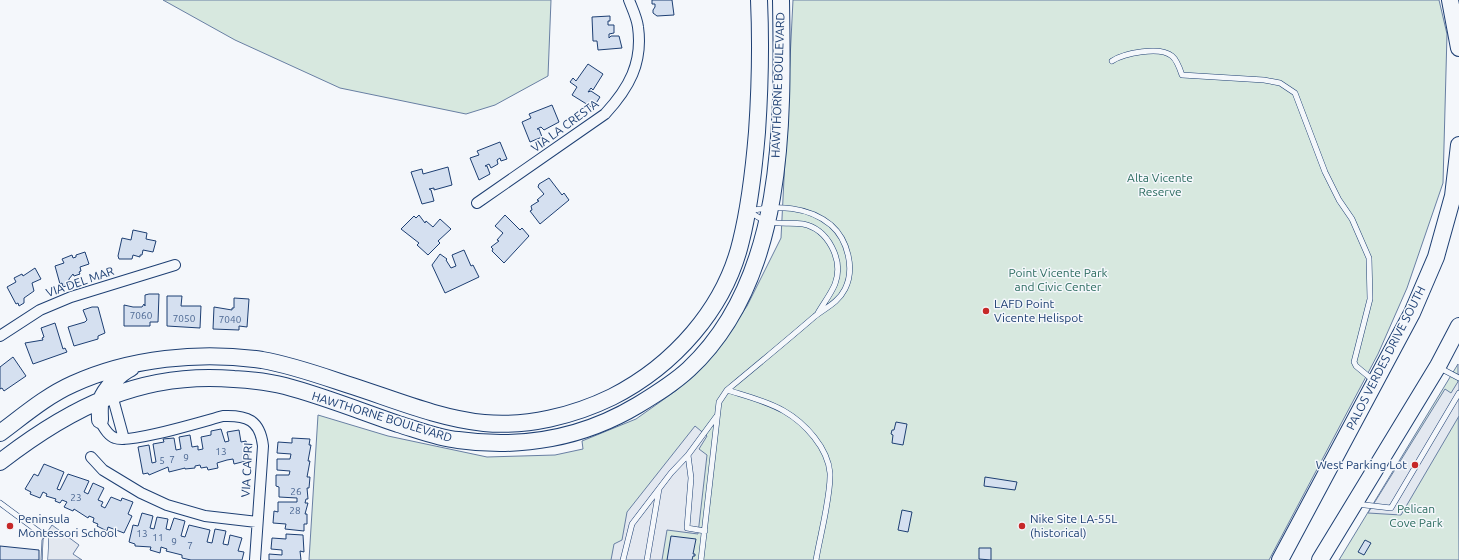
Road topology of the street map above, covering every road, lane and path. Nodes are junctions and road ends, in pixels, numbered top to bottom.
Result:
1 (629, 0) edge
2 (759, 0) edge
3 (780, 0) edge
4 (1450, 0) edge
5 (1459, 48) edge
6 (1112, 61) dead end
7 (1459, 145) edge
8 (477, 203) dead end
9 (747, 211) junction
10 (768, 214) junction
11 (175, 265) dead end
12 (817, 314) junction
13 (1459, 326) edge
14 (0, 336) edge
15 (146, 362) junction
16 (1438, 366) junction
17 (1459, 378) edge
18 (1375, 381) junction
19 (727, 390) junction
20 (1459, 392) edge
21 (101, 400) junction
22 (717, 416) junction
23 (100, 420) joint
24 (0, 433) edge
25 (124, 439) junction
26 (688, 455) junction
27 (91, 457) dead end
28 (0, 462) edge
29 (659, 488) junction
30 (0, 503) edge
31 (1355, 504) junction
32 (257, 522) junction
33 (705, 531) junction
34 (45, 560) edge
35 (255, 560) edge
36 (623, 560) edge
37 (647, 560) edge
38 (701, 560) edge
39 (816, 560) edge
40 (1280, 560) edge
41 (1320, 560) edge

1 - 8 street, VIA LA CRESTA
2 - 9 main road, HAWTHORNE BOULEVARD
3 - 10 main road, HAWTHORNE BOULEVARD
4 - 5 main road
6 - 18 lane
7 - 18 main road, PALOS VERDES DRIVE SOUTH
9 - 10 lane
9 - 10 lane
9 - 15 main road, HAWTHORNE BOULEVARD
10 - 12 lane
10 - 12 lane
10 - 21 main road, HAWTHORNE BOULEVARD
11 - 14 street, VIA DEL MAR
12 - 19 lane
13 - 16 main road
15 - 21 main road
15 - 24 main road, HAWTHORNE BOULEVARD
16 - 17 lane
16 - 31 main road
18 - 40 main road, PALOS VERDES DRIVE SOUTH
19 - 22 lane
19 - 39 lane
20 - 31 lane
21 - 23 main road
21 - 25 street
21 - 28 main road, HAWTHORNE BOULEVARD
22 - 26 lane
22 - 33 lane
23 - 25 street
25 - 32 street, VIA CAPRI
26 - 29 lane
26 - 33 lane
27 - 32 street
29 - 36 lane
29 - 37 lane
30 - 34 lane
31 - 41 main road
32 - 35 street, VIA CAPRI
33 - 38 lane

